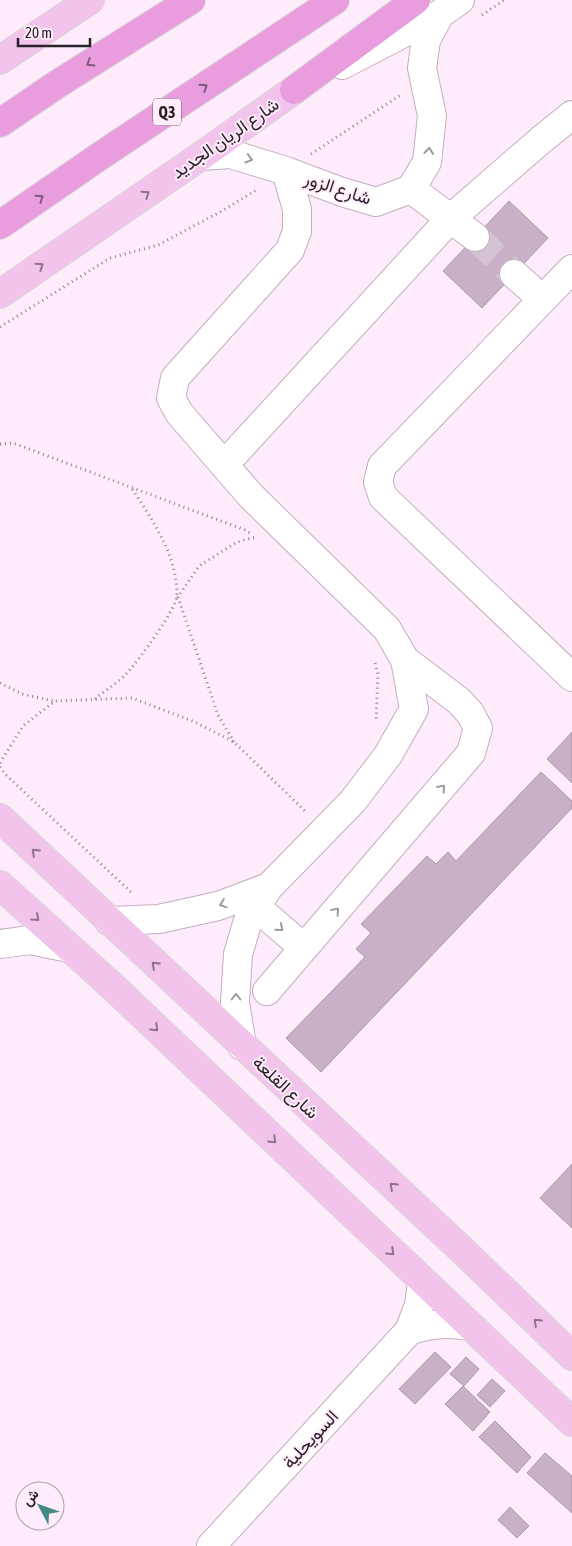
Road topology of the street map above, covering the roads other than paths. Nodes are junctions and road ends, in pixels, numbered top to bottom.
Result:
1 (90, 0) edge
2 (191, 0) edge
3 (335, 0) edge
4 (416, 0) edge
5 (450, 7) edge
6 (0, 60) edge
7 (294, 90) junction
8 (572, 115) edge
9 (0, 123) edge
10 (201, 156) junction
11 (286, 171) junction
12 (411, 189) junction
13 (450, 219) junction
14 (0, 226) edge
15 (475, 237) tunnel mouth
16 (572, 269) edge
17 (514, 274) tunnel mouth
18 (0, 294) edge
19 (542, 299) junction
20 (224, 465) junction
21 (404, 660) junction
22 (572, 677) edge
23 (0, 818) edge
24 (0, 885) edge
25 (262, 897) junction
26 (109, 921) junction
27 (0, 944) edge
28 (69, 948) junction
29 (304, 948) junction
30 (266, 991) dead end
31 (242, 1046) junction
32 (422, 1282) junction
33 (470, 1326) junction
34 (409, 1331) junction
35 (572, 1356) edge
36 (572, 1422) edge
37 (211, 1546) edge

1 - 6 main road
2 -> 9 highway
14 -> 3 highway, Q3
4 - 7 highway
5 - 7 street, شارع الريان الجديد
12 -> 5 street
7 - 10 main road, شارع الريان الجديد
8 - 13 street
10 -> 11 street, شارع الزور
18 -> 10 main road, شارع الريان الجديد
11 - 12 street, شارع الزور
11 - 20 street
12 - 13 street
13 - 15 street
13 - 20 street
16 - 19 street
17 - 19 street
19 - 22 street
20 - 21 street
21 - 25 street
29 -> 21 street
26 -> 23 main road, شارع القلعة
24 -> 28 main road
25 -> 26 street
25 -> 29 street
31 -> 25 street
31 -> 26 main road, شارع القلعة
27 - 28 street
28 -> 32 main road
29 - 30 street
35 -> 31 main road, شارع القلعة
32 - 33 main road
32 - 34 street, السويحلية
33 - 34 street
33 - 36 main road
34 - 37 street, السويحلية

